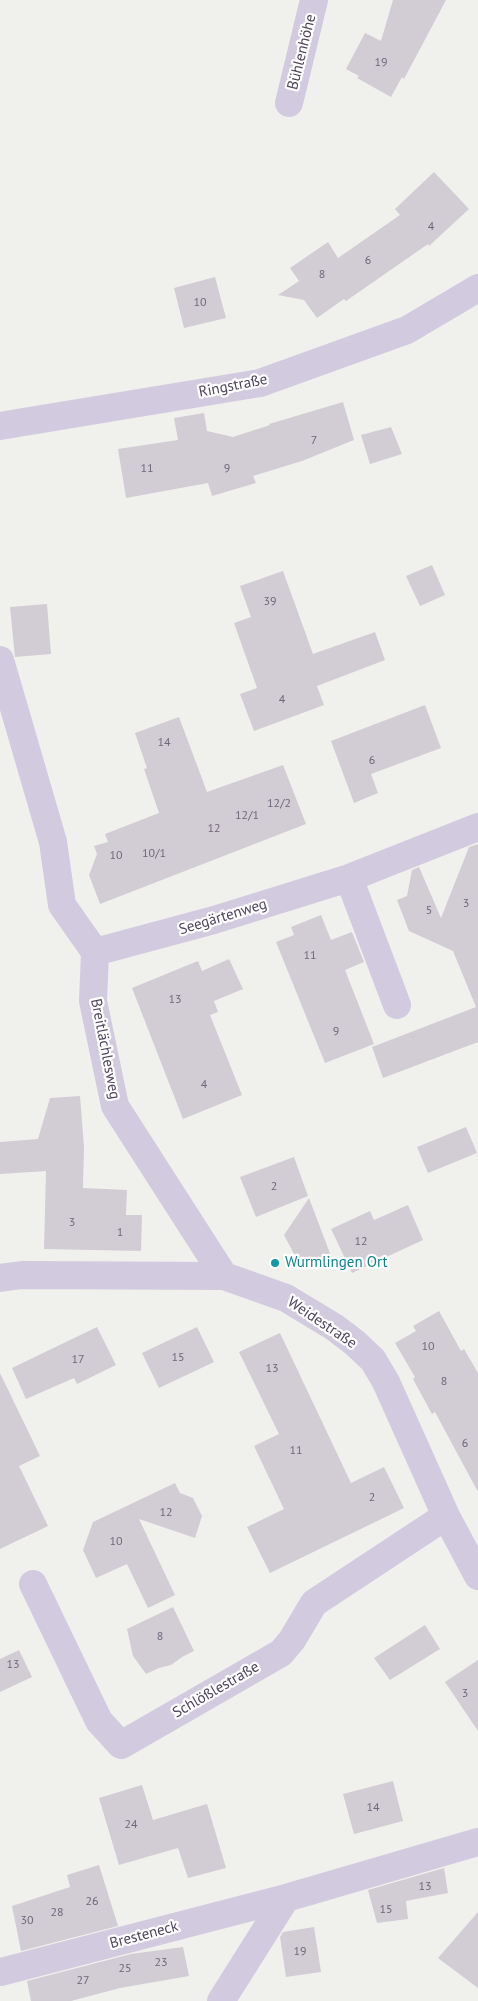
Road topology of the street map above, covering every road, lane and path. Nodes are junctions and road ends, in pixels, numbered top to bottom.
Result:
1 (314, 0) edge
2 (289, 103) dead end
3 (478, 288) edge
4 (0, 426) edge
5 (0, 660) edge
6 (478, 827) edge
7 (349, 878) junction
8 (95, 952) junction
9 (397, 1005) dead end
10 (224, 1276) junction
11 (0, 1278) edge
12 (446, 1516) junction
13 (478, 1576) edge
14 (33, 1584) dead end
15 (478, 1842) edge
16 (286, 1898) junction
17 (1, 1972) dead end
18 (221, 2001) edge

1 - 2 street, Bühlenhöhe
3 - 4 street, Ringstraße
5 - 8 street
6 - 7 street, Seegärtenweg
7 - 8 street, Seegärtenweg
7 - 9 street
8 - 10 street, Breitlächlesweg
10 - 11 street, Weidestraße
10 - 12 street, Weidestraße
12 - 13 street, Weidestraße
12 - 14 street, Schlößlestraße
15 - 16 street, Bresteneck
16 - 17 street, Bresteneck
16 - 18 street

